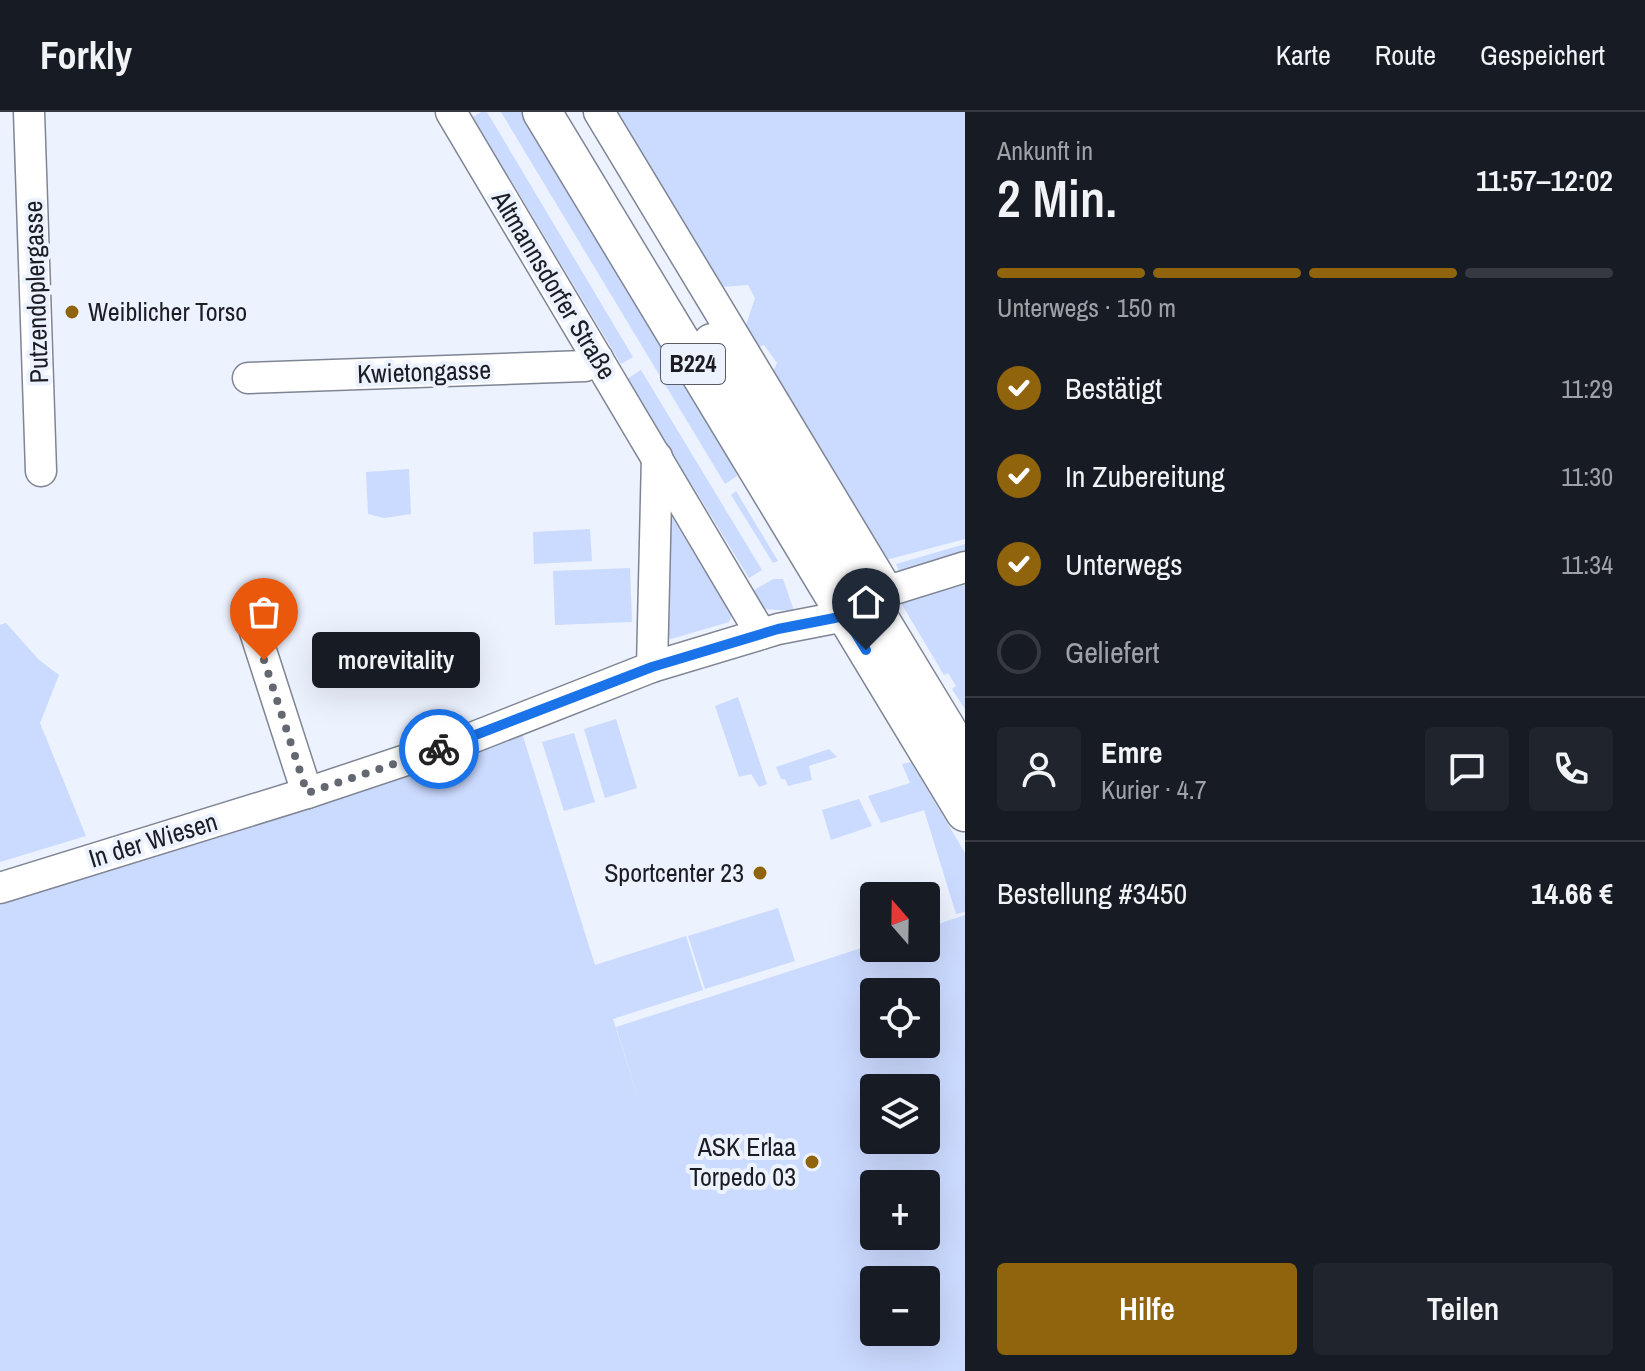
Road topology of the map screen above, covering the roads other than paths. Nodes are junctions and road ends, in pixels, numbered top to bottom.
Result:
1 (29, 112) edge
2 (451, 112) edge
3 (542, 112) edge
4 (570, 112) edge
5 (599, 112) edge
6 (598, 359) junction
7 (248, 378) dead end
8 (657, 457) junction
9 (41, 471) dead end
10 (965, 567) edge
11 (868, 604) junction
12 (247, 607) dead end
13 (761, 634) junction
14 (652, 667) junction
15 (965, 760) edge
16 (307, 793) junction
17 (965, 812) edge
18 (0, 888) edge

1 - 9 street, Putzendoplergasse
2 - 6 street, Altmannsdorfer Straße
3 - 11 main road, B224
4 - 11 main road, B224
5 - 11 street
6 - 7 street, Kwietongasse
6 - 8 street, Altmannsdorfer Straße
8 - 13 street, Altmannsdorfer Straße
8 - 14 street
10 - 11 street, In der Wiesen
11 - 13 street, In der Wiesen
11 - 15 main road, B224
11 - 17 main road, B224
12 - 16 street
13 - 14 street, In der Wiesen
14 - 16 street, In der Wiesen
16 - 18 street, In der Wiesen

